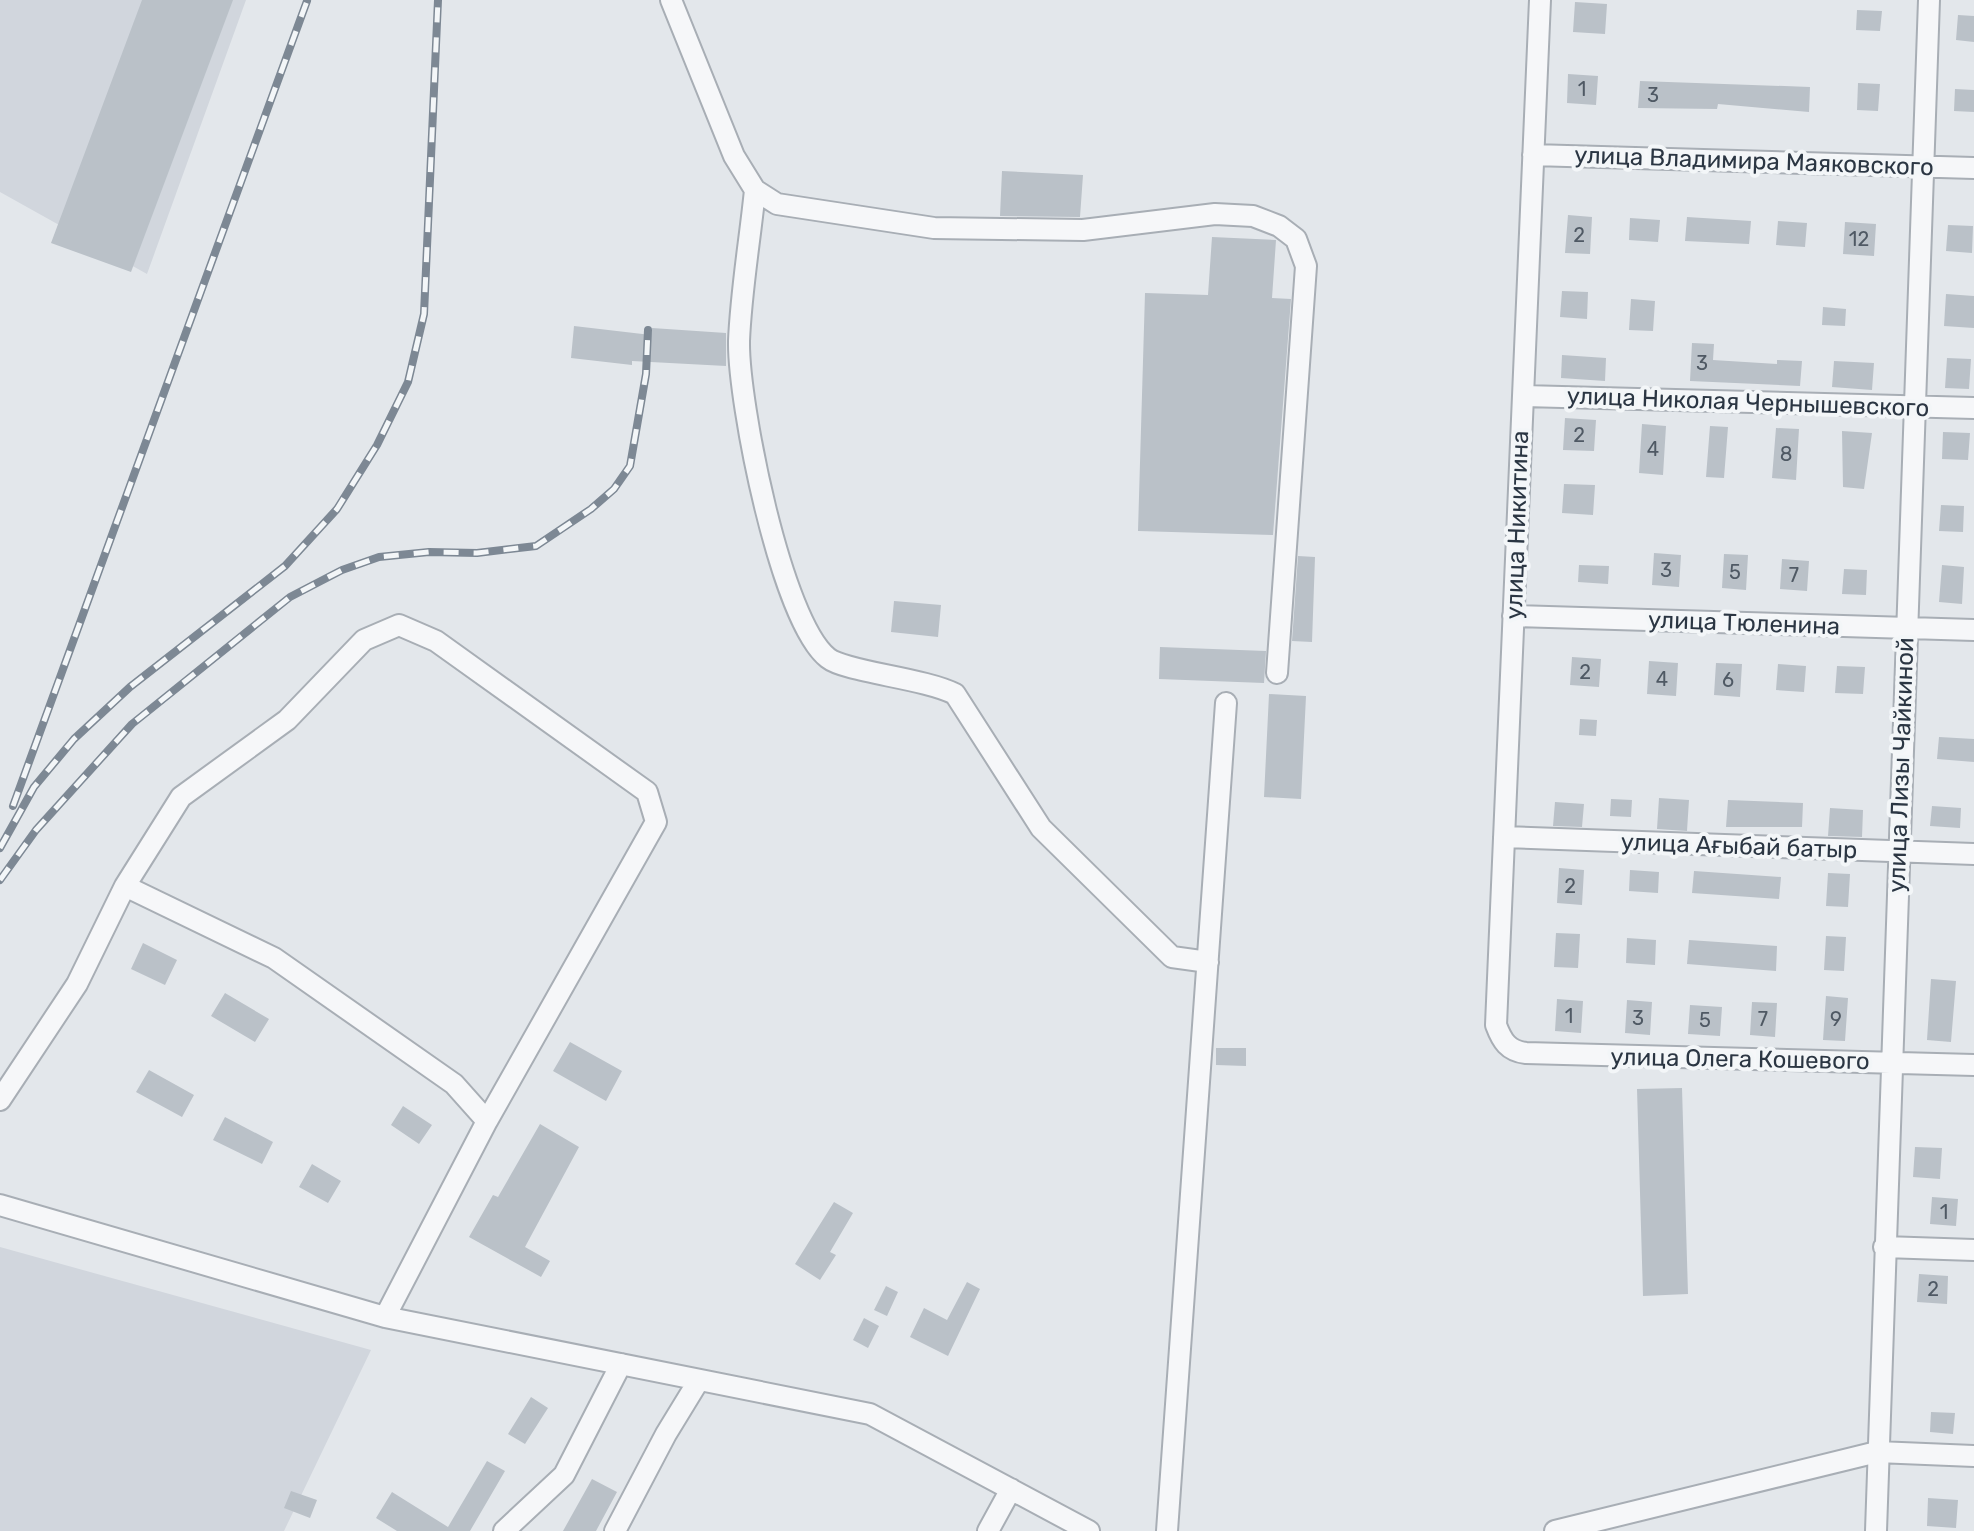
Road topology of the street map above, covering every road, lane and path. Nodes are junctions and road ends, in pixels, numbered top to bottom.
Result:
1 (671, 0) edge
2 (1540, 0) edge
3 (1929, 0) edge
4 (1533, 155) junction
5 (1923, 166) junction
6 (1974, 168) edge
7 (755, 190) junction
8 (1523, 396) junction
9 (1913, 407) junction
10 (1974, 408) edge
11 (1513, 616) junction
12 (1906, 628) junction
13 (1974, 630) edge
14 (1277, 673) dead end
15 (1226, 703) dead end
16 (1504, 837) junction
17 (1898, 852) junction
18 (1974, 854) edge
19 (125, 886) junction
20 (1208, 962) junction
21 (1508, 1046) joint
22 (1890, 1063) junction
23 (1974, 1065) edge
24 (0, 1100) edge
25 (487, 1121) junction
26 (0, 1205) edge
27 (1884, 1247) junction
28 (1974, 1250) edge
29 (385, 1317) junction
30 (621, 1364) junction
31 (699, 1380) junction
32 (1877, 1452) junction
33 (1974, 1456) edge
34 (1011, 1489) junction
35 (504, 1531) edge
36 (615, 1531) edge
37 (988, 1531) edge
38 (1089, 1531) edge
39 (1167, 1531) edge
40 (1555, 1531) edge
41 (1876, 1531) edge

1 - 7 street
2 - 4 street, улица Никитина
3 - 5 street, улица Лизы Чайкиной
4 - 5 street, улица Владимира Маяковского
4 - 8 street, улица Никитина
5 - 6 street, улица Владимира Маяковского
5 - 9 street, улица Лизы Чайкиной
7 - 14 street
7 - 20 street
8 - 9 street, улица Николая Чернышевского
8 - 11 street, улица Никитина
9 - 10 street, улица Николая Чернышевского
9 - 12 street, улица Лизы Чайкиной
11 - 12 street, улица Тюленина
11 - 16 street, улица Никитина
12 - 13 street, улица Тюленина
12 - 17 street, улица Лизы Чайкиной
15 - 20 street
16 - 17 street, улица Ағыбай батыр
16 - 21 street, улица Никитина
17 - 18 street, улица Ағыбай батыр
17 - 22 street, улица Лизы Чайкиной
19 - 24 street
19 - 25 street
19 - 25 street
20 - 39 street
21 - 22 street, улица Олега Кошевого
22 - 23 street, улица Олега Кошевого
22 - 27 street, улица Лизы Чайкиной
25 - 29 street
26 - 29 street
27 - 28 street
27 - 32 street, улица Лизы Чайкиной
29 - 30 street
30 - 31 street
30 - 35 street
31 - 34 street
31 - 36 street
32 - 33 street
32 - 40 street
32 - 41 street, улица Лизы Чайкиной
34 - 37 street
34 - 38 street

